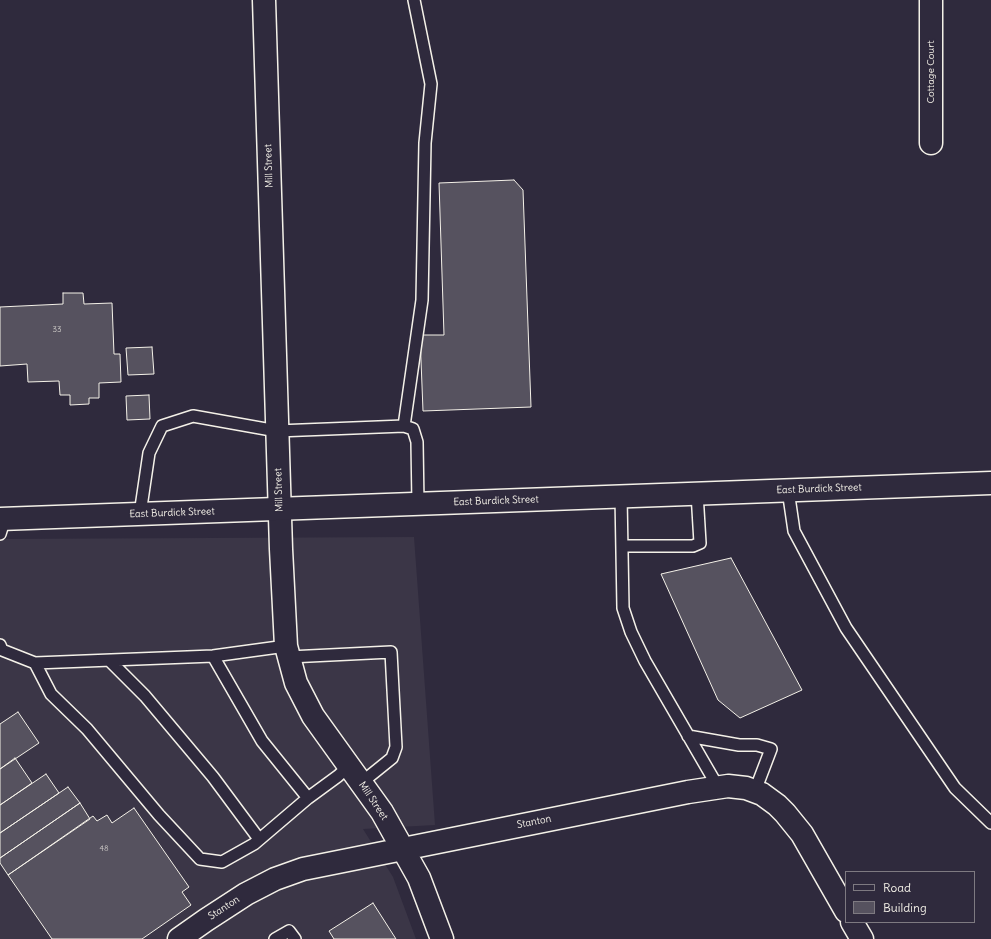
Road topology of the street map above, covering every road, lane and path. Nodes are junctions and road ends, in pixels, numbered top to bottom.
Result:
1 (264, 0) edge
2 (414, 0) edge
3 (932, 0) edge
4 (931, 143) dead end
5 (404, 426) junction
6 (277, 431) junction
7 (991, 483) edge
8 (788, 490) junction
9 (697, 494) junction
10 (621, 496) junction
11 (418, 504) junction
12 (280, 509) junction
13 (140, 514) junction
14 (2, 524) edge
15 (622, 546) junction
16 (0, 645) edge
17 (288, 652) junction
18 (213, 656) junction
19 (110, 661) junction
20 (35, 663) junction
21 (688, 736) junction
22 (355, 774) junction
23 (718, 787) junction
24 (756, 791) junction
25 (308, 798) junction
26 (991, 823) edge
27 (259, 839) junction
28 (403, 849) junction
29 (845, 909) edge
30 (853, 923) edge
31 (179, 939) edge
32 (275, 939) edge
33 (295, 939) edge
34 (442, 939) edge
35 (862, 939) edge

1 - 6 street, Mill Street
2 - 5 lane
3 - 4 street, Cottage Court
5 - 6 lane
5 - 11 lane
6 - 12 street, Mill Street
6 - 13 lane
7 - 8 street, East Burdick Street
8 - 9 street, East Burdick Street
8 - 26 lane
9 - 10 street, East Burdick Street
9 - 15 lane
10 - 11 street, East Burdick Street
10 - 15 lane
11 - 12 street, East Burdick Street
12 - 13 street, East Burdick Street
12 - 17 street, Mill Street
13 - 14 street, East Burdick Street
15 - 21 lane
16 - 20 lane
17 - 18 lane
17 - 22 street, Mill Street
17 - 22 lane
18 - 19 lane
18 - 25 lane
19 - 20 lane
19 - 27 lane
20 - 27 lane
21 - 23 lane
21 - 24 lane
22 - 25 lane
22 - 28 street, Mill Street
23 - 24 street, Stanton
23 - 28 street, Stanton
24 - 29 street, Stanton
25 - 27 lane
28 - 31 street, Stanton
28 - 34 street, Mill Street
30 - 35 street
32 - 33 lane

